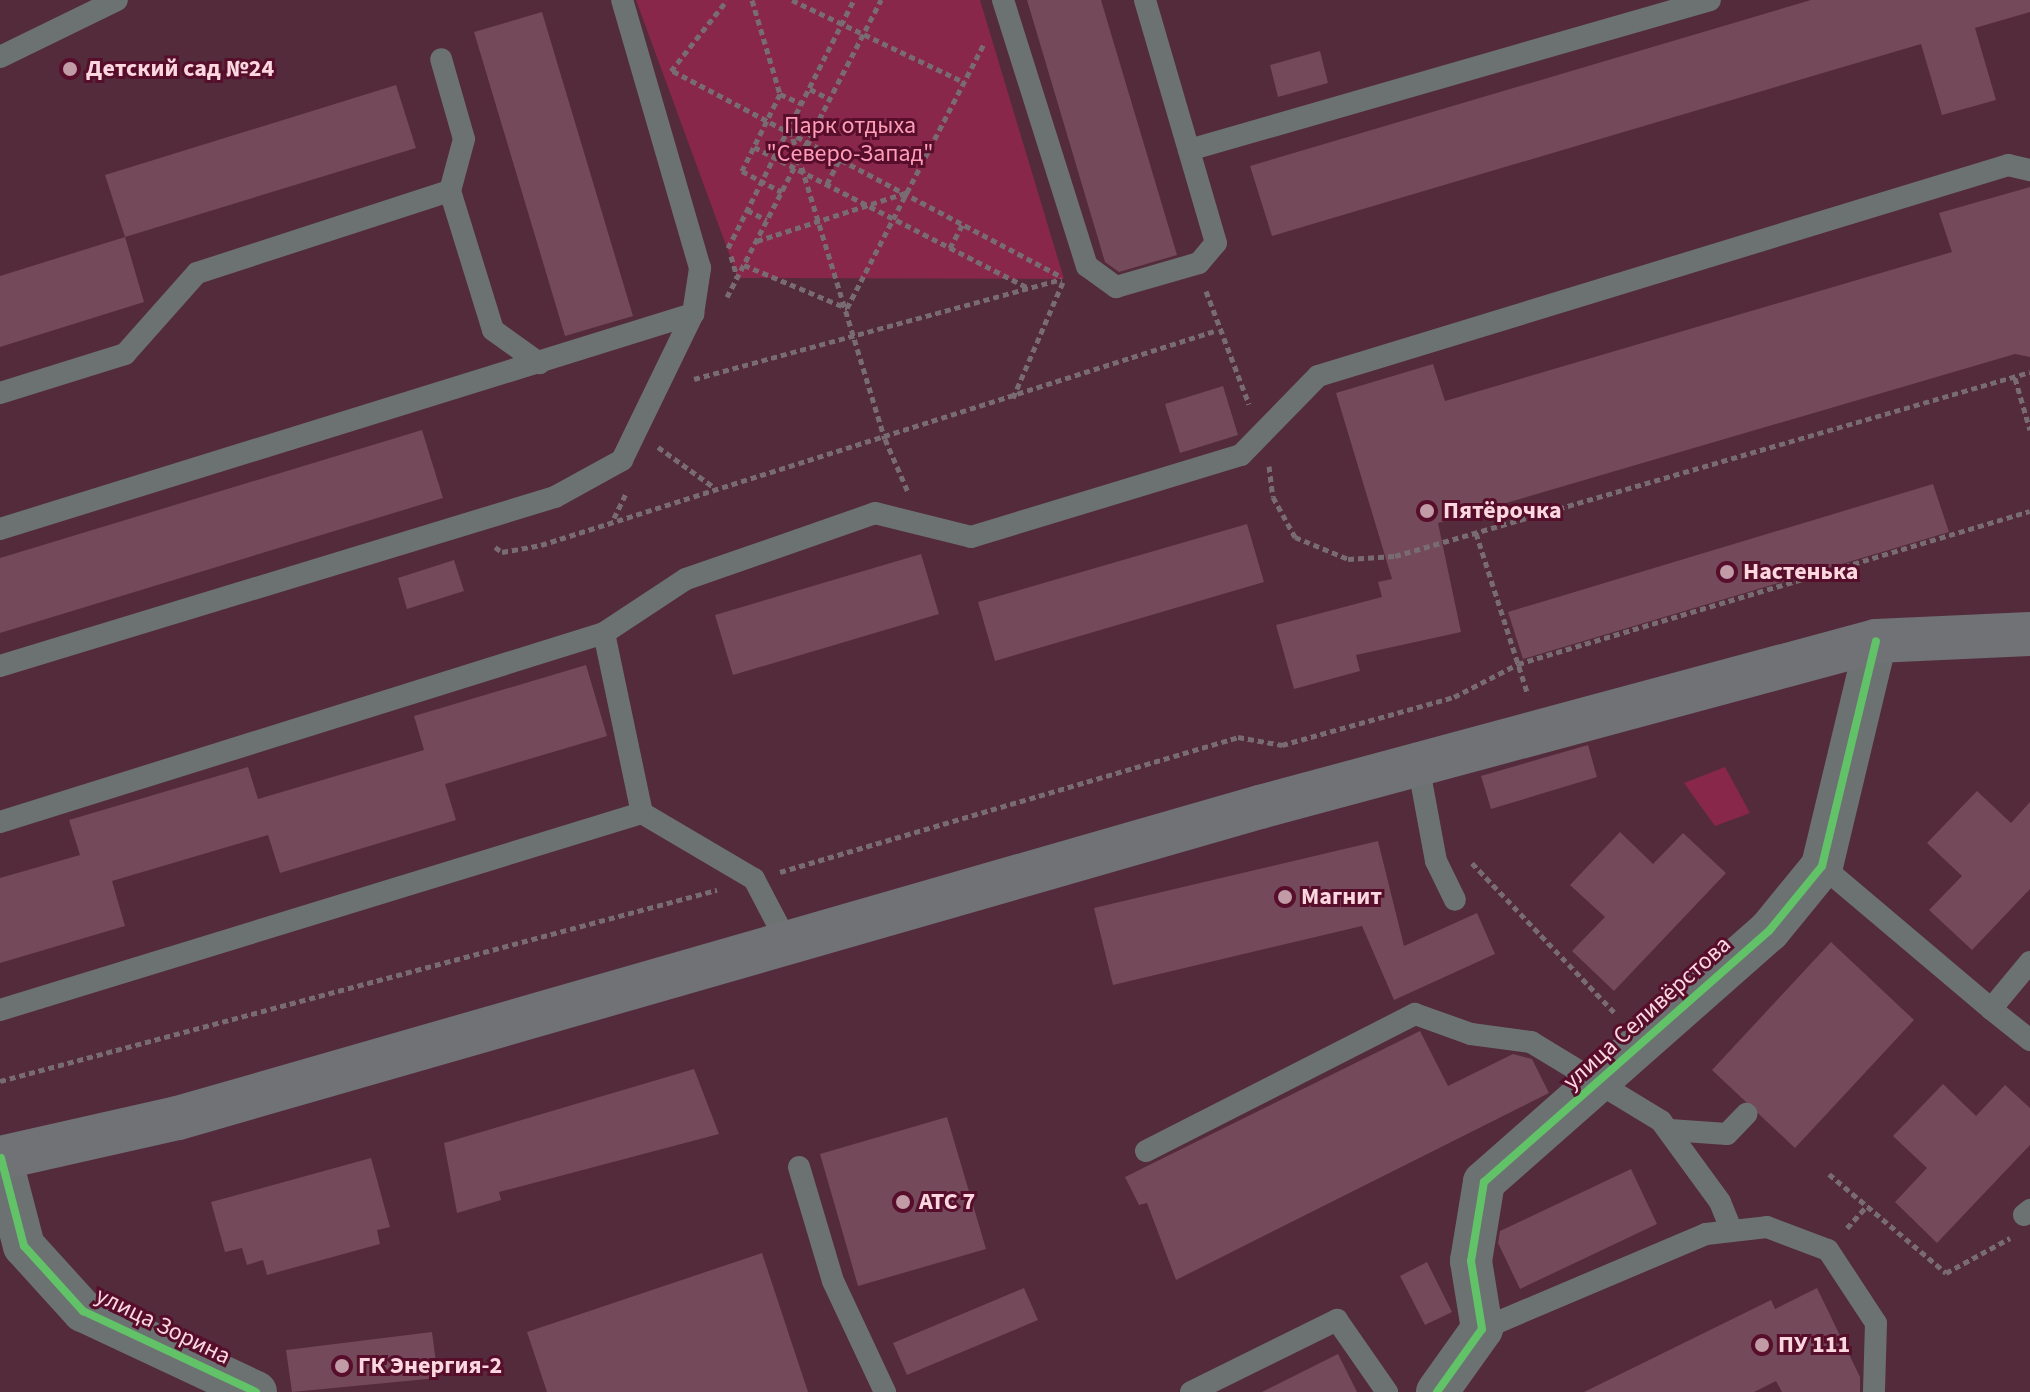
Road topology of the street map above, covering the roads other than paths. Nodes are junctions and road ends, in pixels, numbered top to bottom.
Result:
1 (117, 0) edge
2 (622, 0) edge
3 (1003, 0) edge
4 (1145, 0) edge
5 (1710, 0) edge
6 (0, 57) edge
7 (441, 59) dead end
8 (1189, 150) junction
9 (2030, 170) edge
10 (450, 191) junction
11 (693, 314) junction
12 (539, 363) junction
13 (0, 393) edge
14 (0, 529) edge
15 (604, 633) junction
16 (2030, 634) edge
17 (1876, 641) junction
18 (0, 666) edge
19 (1418, 764) junction
20 (642, 813) junction
21 (0, 822) edge
22 (1822, 866) junction
23 (1455, 900) dead end
24 (789, 946) junction
25 (2030, 962) edge
26 (1991, 1009) junction
27 (0, 1010) edge
28 (2030, 1040) edge
29 (1600, 1084) junction
30 (1746, 1114) dead end
31 (1670, 1130) junction
32 (1146, 1151) dead end
33 (0, 1158) edge
34 (799, 1167) dead end
35 (1732, 1231) junction
36 (1482, 1329) junction
37 (256, 1392) edge
38 (885, 1392) edge
39 (1191, 1392) edge
40 (1387, 1392) edge
41 (1437, 1392) edge
42 (1874, 1392) edge

1 - 6 lane
2 - 11 lane
3 - 8 lane
4 - 8 lane
5 - 8 lane
7 - 10 lane
9 - 15 lane
10 - 12 lane
10 - 13 lane
11 - 12 lane
11 - 18 lane
12 - 14 lane
15 - 20 lane
15 - 21 lane
16 - 17 main road
17 - 19 main road
17 - 22 street, улица Селивёрстова
19 - 23 lane
19 - 24 main road
20 - 24 lane
20 - 27 lane
22 - 26 lane
22 - 29 street, улица Селивёрстова
24 - 33 main road
25 - 26 lane
26 - 28 lane
29 - 31 lane
29 - 32 lane
29 - 36 street, улица Селивёрстова
30 - 31 lane
31 - 35 lane
33 - 37 street, улица Зорина
34 - 38 lane
35 - 36 lane
35 - 42 lane
36 - 41 street
39 - 40 lane

